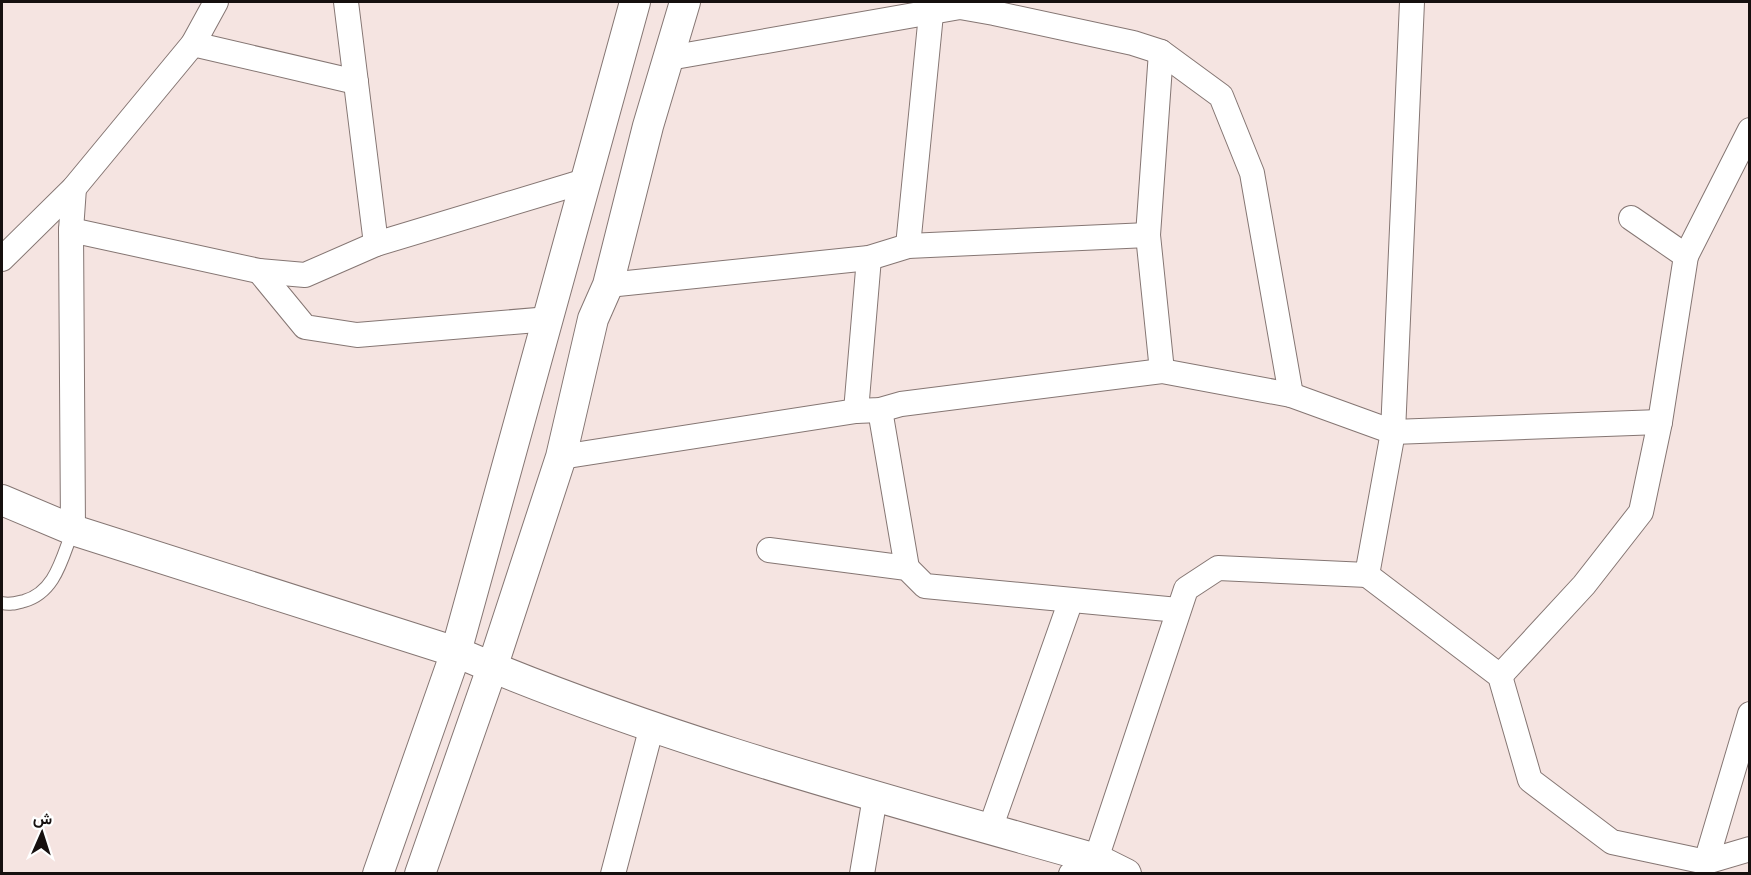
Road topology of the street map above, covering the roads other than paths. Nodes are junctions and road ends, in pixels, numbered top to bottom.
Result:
1 (216, 2) edge
2 (346, 2) edge
3 (636, 2) edge
4 (685, 2) edge
5 (1412, 2) edge
6 (961, 4) edge
7 (932, 14) junction
8 (193, 44) junction
9 (1161, 52) junction
10 (669, 58) junction
11 (356, 82) junction
12 (1749, 130) edge
13 (585, 181) junction
14 (74, 188) junction
15 (1631, 218) dead end
16 (71, 230) junction
17 (1148, 236) junction
18 (376, 244) junction
19 (908, 246) junction
20 (1686, 256) junction
21 (869, 258) junction
22 (2, 259) edge
23 (259, 271) junction
24 (608, 285) junction
25 (549, 319) junction
26 (1162, 371) junction
27 (1291, 395) junction
28 (880, 410) junction
29 (856, 411) junction
30 (1660, 422) junction
31 (1393, 432) junction
32 (561, 457) junction
33 (2, 500) edge
34 (73, 530) junction
35 (769, 550) dead end
36 (907, 568) junction
37 (1367, 575) junction
38 (1071, 600) junction
39 (2, 603) edge
40 (1178, 610) junction
41 (456, 652) junction
42 (492, 668) junction
43 (1500, 676) junction
44 (1749, 714) edge
45 (652, 726) junction
46 (875, 797) junction
47 (990, 829) junction
48 (1749, 849) edge
49 (1706, 862) junction
50 (1083, 866) edge
51 (378, 873) edge
52 (420, 873) edge
53 (613, 873) edge
54 (862, 873) edge
55 (1126, 873) edge

1 - 8 street
2 - 11 street
3 - 13 street
4 - 10 street
5 - 31 street
6 - 7 street
6 - 9 street
7 - 10 street
7 - 19 street
8 - 11 street
8 - 14 street
9 - 17 street
9 - 27 street
10 - 24 street
11 - 18 street
12 - 20 street
13 - 18 street
13 - 25 street
14 - 16 street
14 - 22 street
15 - 20 street
16 - 23 street
16 - 34 street
17 - 19 street
17 - 26 street
18 - 23 street
19 - 21 street
20 - 30 street
21 - 24 street
21 - 29 street
23 - 25 street
24 - 32 street
25 - 41 street
26 - 27 street
26 - 28 street
27 - 31 street
28 - 29 street
28 - 36 street
29 - 32 street
30 - 31 street
30 - 43 street
31 - 37 street
32 - 42 street
33 - 34 street
34 - 39 lane
34 - 41 street
35 - 36 street
36 - 38 street
37 - 40 street
37 - 43 street
38 - 40 street
38 - 47 street
40 - 50 street
41 - 42 street
41 - 51 street
42 - 45 street
42 - 52 street
43 - 49 street
44 - 49 street
45 - 46 street
45 - 53 street
46 - 47 street
46 - 54 street
47 - 50 street
48 - 49 street
50 - 55 street

